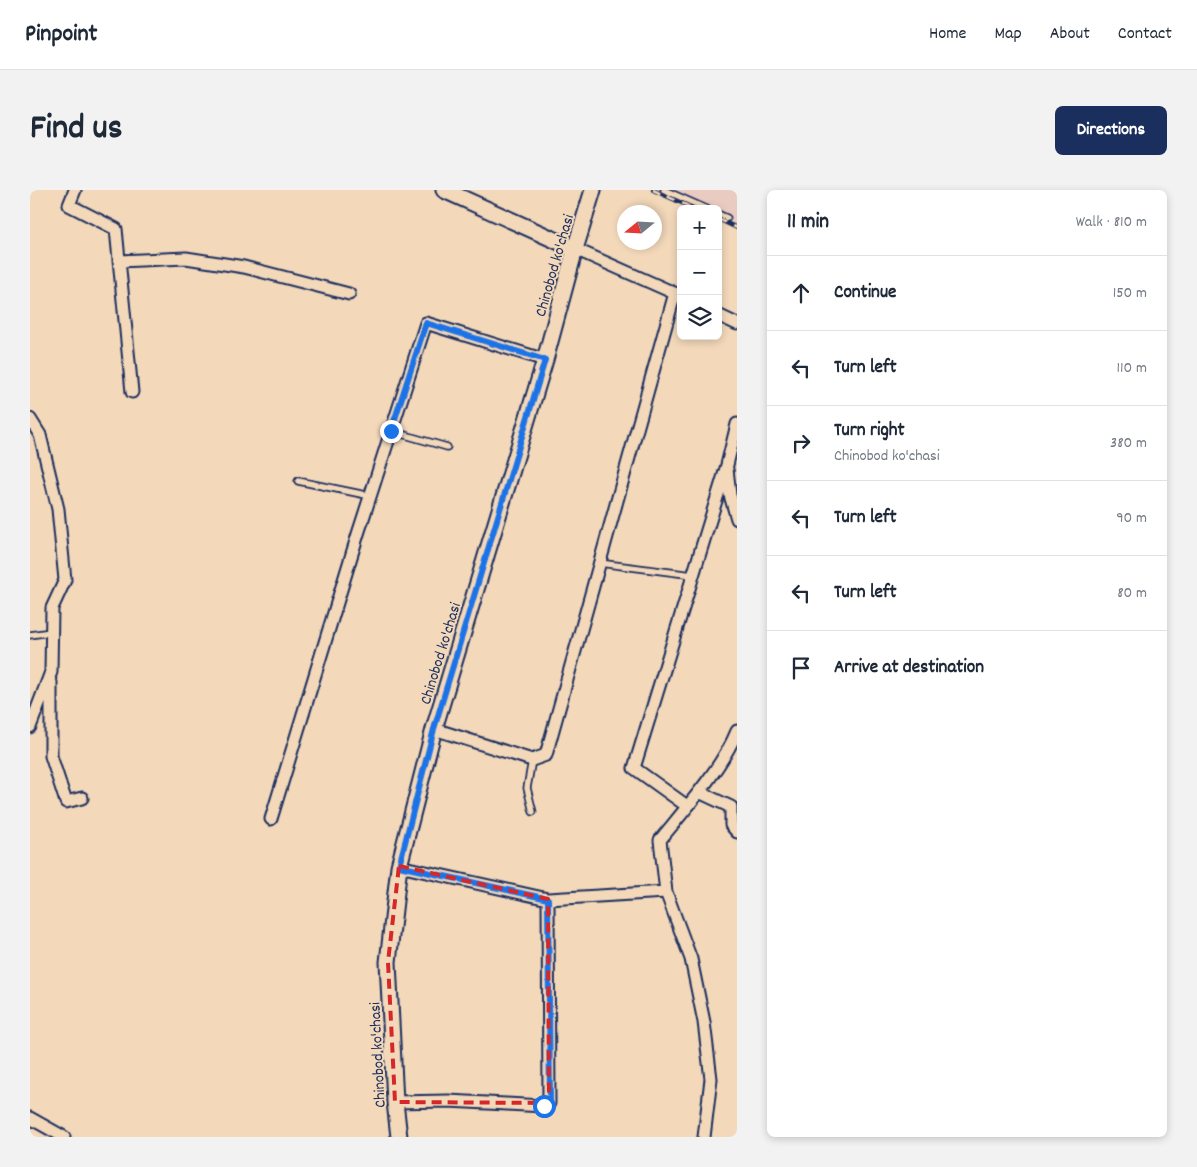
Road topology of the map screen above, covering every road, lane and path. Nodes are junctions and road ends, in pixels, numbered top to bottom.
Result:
1 (75, 190) edge
2 (444, 190) edge
3 (593, 190) edge
4 (664, 190) edge
5 (698, 205) edge
6 (722, 216) edge
7 (727, 218) dead end
8 (575, 249) junction
9 (119, 261) junction
10 (349, 294) dead end
11 (677, 294) edge
12 (678, 295) edge
13 (722, 316) edge
14 (737, 324) edge
15 (545, 360) junction
16 (132, 392) dead end
17 (30, 419) edge
18 (737, 424) edge
19 (391, 431) junction
20 (447, 447) dead end
21 (726, 465) junction
22 (298, 481) dead end
23 (734, 495) edge
24 (371, 496) junction
25 (737, 519) edge
26 (599, 563) junction
27 (693, 575) junction
28 (51, 632) junction
29 (30, 635) edge
30 (51, 672) junction
31 (30, 727) edge
32 (434, 729) junction
33 (737, 731) edge
34 (532, 760) junction
35 (699, 792) junction
36 (82, 798) dead end
37 (687, 806) junction
38 (533, 812) dead end
39 (271, 820) dead end
40 (737, 832) edge
41 (399, 866) junction
42 (666, 892) junction
43 (548, 899) junction
44 (395, 1102) junction
45 (30, 1118) edge
46 (64, 1137) edge
47 (400, 1137) edge
48 (704, 1137) edge

1 - 9 street
2 - 8 street
3 - 8 street, Chinobod ko'chasi
4 - 5 lane
6 - 7 lane
8 - 11 street
8 - 15 street, Chinobod ko'chasi
9 - 10 street
9 - 16 street
12 - 26 street
13 - 14 street
15 - 19 street
15 - 32 street, Chinobod ko'chasi
17 - 28 street
18 - 21 street
19 - 20 lane
19 - 24 street
21 - 23 street
21 - 27 street
22 - 24 lane
23 - 25 street
24 - 39 street
26 - 27 lane
26 - 34 street
27 - 37 street
28 - 29 lane
28 - 30 street
30 - 31 street
30 - 36 street
32 - 34 street
32 - 41 street, Chinobod ko'chasi
33 - 35 street
34 - 38 lane
35 - 37 street
35 - 40 street
37 - 42 street
41 - 43 street
41 - 44 street, Chinobod ko'chasi
42 - 43 street
42 - 48 street
43 - 44 street
44 - 47 street, Chinobod ko'chasi
45 - 46 street

